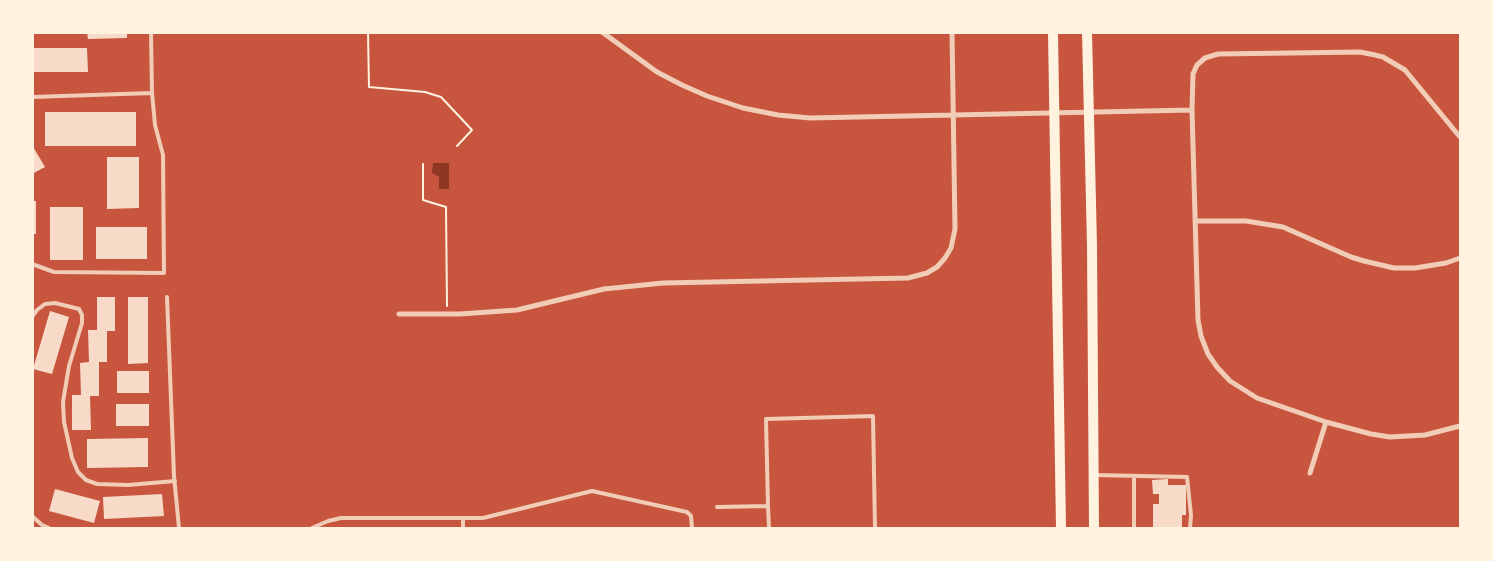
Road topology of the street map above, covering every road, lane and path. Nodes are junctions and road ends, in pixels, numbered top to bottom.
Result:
1 (151, 32) edge
2 (368, 32) edge
3 (602, 32) edge
4 (952, 32) edge
5 (1053, 32) edge
6 (1086, 32) edge
7 (152, 93) junction
8 (32, 98) edge
9 (1192, 110) junction
10 (1053, 113) junction
11 (1088, 113) junction
12 (955, 114) junction
13 (1460, 137) edge
14 (457, 146) dead end
15 (423, 164) dead end
16 (1195, 221) junction
17 (1460, 258) edge
18 (32, 264) edge
19 (167, 297) dead end
20 (399, 314) dead end
21 (447, 314) junction
22 (32, 317) edge
23 (1326, 422) junction
24 (1460, 426) edge
25 (1310, 473) dead end
26 (1093, 475) junction
27 (1134, 476) junction
28 (175, 481) junction
29 (768, 506) junction
30 (717, 507) dead end
31 (33, 517) edge
32 (463, 518) junction
33 (49, 528) edge
34 (178, 528) edge
35 (312, 528) edge
36 (462, 528) edge
37 (692, 528) edge
38 (769, 528) edge
39 (875, 528) edge
40 (1060, 528) edge
41 (1094, 528) edge
42 (1134, 528) edge
43 (1190, 528) edge

1 - 7 lane
2 - 14 path
3 - 12 street
4 - 12 street
5 - 10 main road
6 - 11 main road
7 - 8 lane
7 - 18 lane
9 - 11 street
9 - 13 street
9 - 16 street
10 - 11 street
10 - 12 street
10 - 40 main road
11 - 26 main road
12 - 21 street
15 - 21 path
16 - 17 street
16 - 23 street
19 - 28 lane
20 - 21 street
22 - 28 lane
23 - 24 street
23 - 25 street
26 - 27 lane
26 - 41 main road
27 - 42 lane
27 - 43 lane
28 - 34 lane
29 - 30 lane
29 - 38 lane
29 - 39 lane
31 - 33 lane
32 - 35 lane
32 - 36 lane
32 - 37 lane

